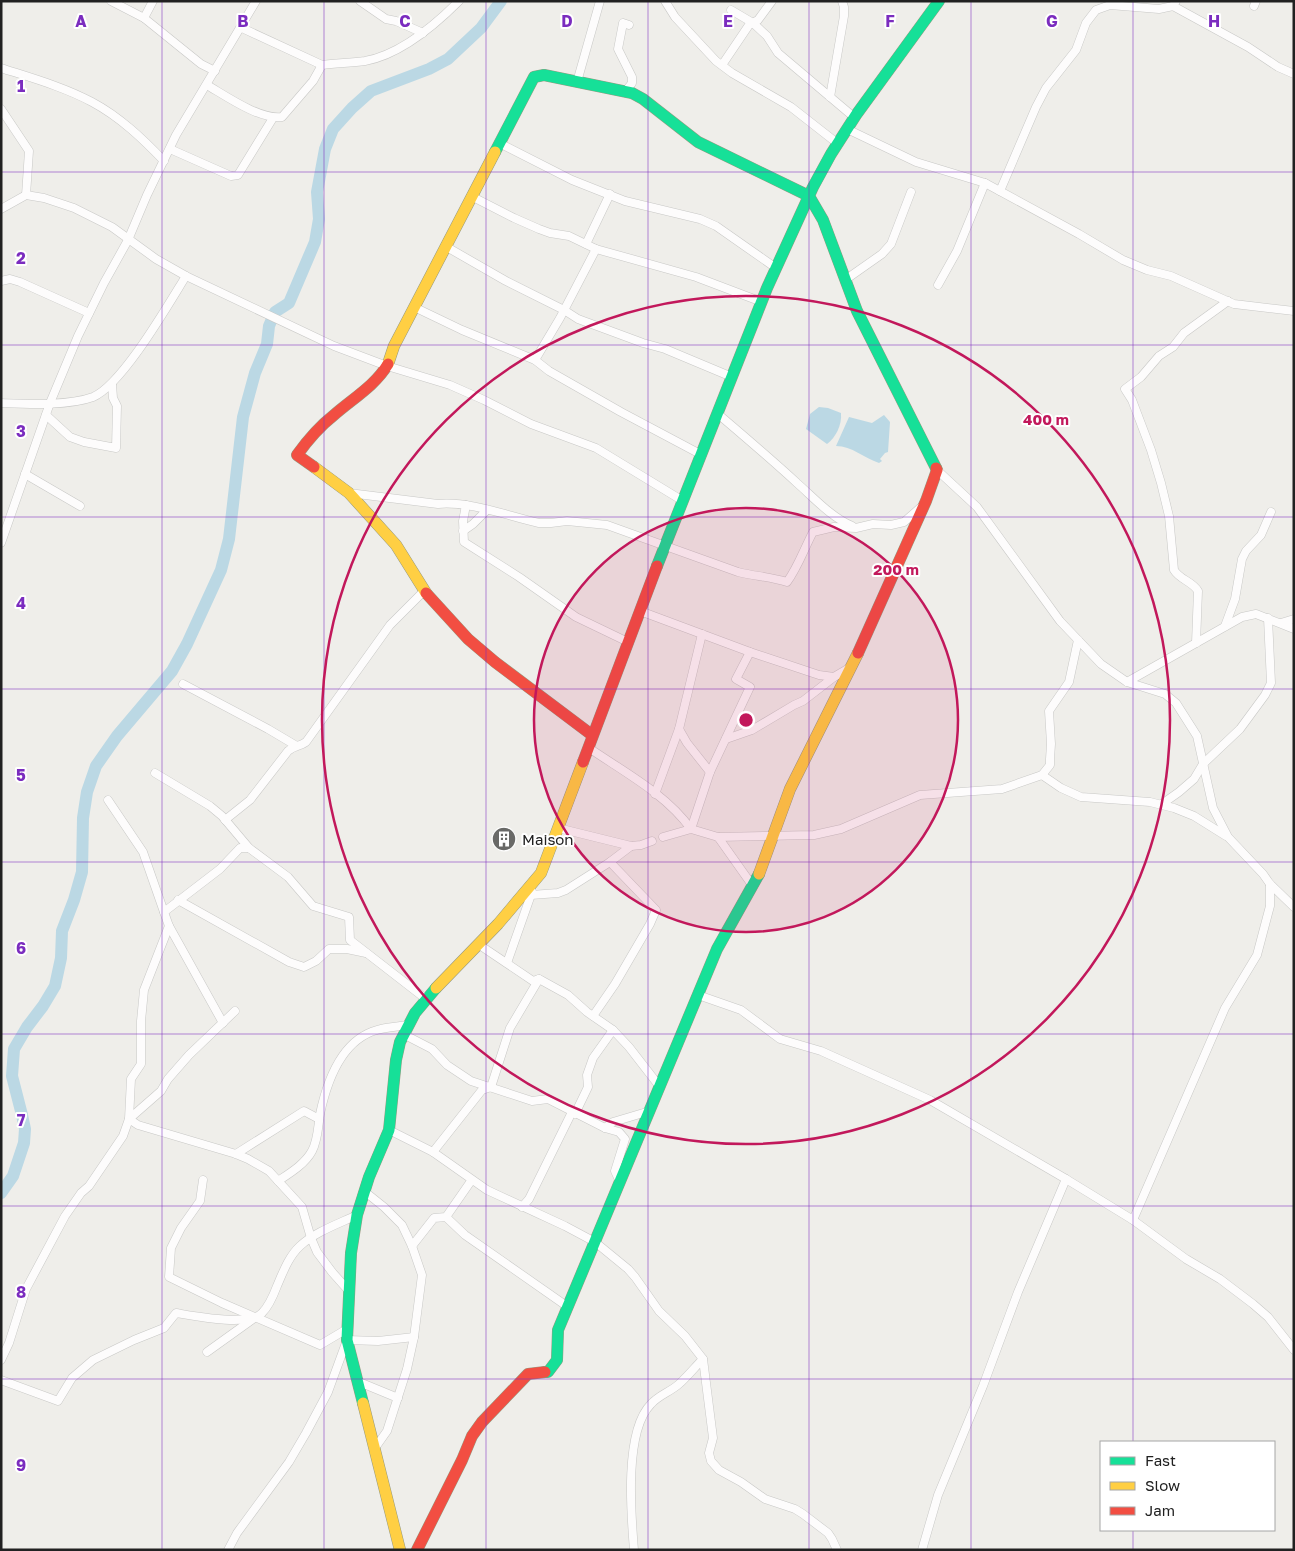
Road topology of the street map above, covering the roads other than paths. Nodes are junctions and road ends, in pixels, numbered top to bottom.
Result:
1 (111, 1) edge
2 (153, 1) edge
3 (256, 1) edge
4 (360, 1) edge
5 (459, 1) edge
6 (600, 1) edge
7 (665, 1) edge
8 (772, 1) edge
9 (842, 1) edge
10 (939, 1) edge
11 (1099, 1) edge
12 (1175, 4) edge
13 (731, 10) dead end
14 (1096, 10) junction
15 (144, 18) junction
16 (753, 23) junction
17 (629, 25) dead end
18 (242, 28) junction
19 (424, 33) junction
20 (322, 64) junction
21 (722, 65) junction
22 (1, 68) edge
23 (214, 71) junction
24 (1294, 74) edge
25 (577, 82) junction
26 (208, 85) junction
27 (625, 92) junction
28 (830, 97) junction
29 (1, 109) edge
30 (273, 118) junction
31 (855, 118) junction
32 (847, 129) junction
33 (499, 143) junction
34 (838, 144) junction
35 (170, 149) junction
36 (164, 161) junction
37 (985, 183) junction
38 (1000, 191) junction
39 (912, 192) dead end
40 (610, 194) junction
41 (26, 195) junction
42 (471, 196) junction
43 (808, 196) junction
44 (1, 209) edge
45 (128, 240) junction
46 (586, 244) junction
47 (445, 246) junction
48 (596, 249) junction
49 (776, 268) junction
50 (186, 276) junction
51 (846, 280) junction
52 (1, 281) edge
53 (938, 285) dead end
54 (1228, 301) junction
55 (762, 302) junction
56 (414, 307) junction
57 (564, 310) junction
58 (1294, 311) edge
59 (89, 314) junction
60 (535, 360) junction
61 (386, 366) junction
62 (732, 377) junction
63 (112, 384) junction
64 (1, 403) edge
65 (50, 403) junction
66 (718, 414) junction
67 (46, 415) junction
68 (702, 455) junction
69 (937, 470) junction
70 (25, 474) junction
71 (349, 493) junction
72 (683, 501) junction
73 (925, 503) junction
74 (466, 505) junction
75 (80, 506) dead end
76 (486, 510) junction
77 (1271, 512) dead end
78 (856, 528) junction
79 (463, 531) junction
80 (1, 543) edge
81 (665, 546) junction
82 (424, 591) junction
83 (640, 611) junction
84 (1268, 618) junction
85 (1294, 618) edge
86 (1281, 624) junction
87 (1225, 626) junction
88 (1294, 629) edge
89 (702, 634) junction
90 (1078, 640) junction
91 (628, 642) junction
92 (1196, 643) junction
93 (750, 652) junction
94 (851, 667) junction
95 (834, 677) junction
96 (1127, 682) junction
97 (184, 684) dead end
98 (678, 729) junction
99 (592, 735) junction
100 (726, 739) junction
101 (295, 746) junction
102 (589, 748) junction
103 (1203, 764) junction
104 (710, 772) junction
105 (155, 773) dead end
106 (1042, 775) junction
107 (655, 794) junction
108 (108, 800) dead end
109 (1162, 804) junction
110 (225, 820) junction
111 (558, 828) junction
112 (691, 829) junction
113 (718, 836) junction
114 (772, 836) junction
115 (663, 837) dead end
116 (1228, 837) junction
117 (652, 841) dead end
118 (631, 846) junction
119 (248, 848) junction
120 (610, 862) junction
121 (536, 879) junction
122 (1270, 884) junction
123 (752, 885) junction
124 (531, 895) junction
125 (178, 900) junction
126 (1294, 907) edge
127 (164, 912) junction
128 (170, 926) junction
129 (478, 944) junction
130 (368, 953) junction
131 (507, 963) junction
132 (539, 979) junction
133 (698, 995) junction
134 (426, 999) junction
135 (235, 1011) dead end
136 (593, 1016) junction
137 (223, 1023) junction
138 (405, 1030) junction
139 (613, 1030) junction
140 (491, 1087) junction
141 (660, 1087) junction
142 (650, 1111) junction
143 (573, 1113) junction
144 (129, 1119) junction
145 (319, 1119) junction
146 (605, 1128) junction
147 (389, 1130) junction
148 (433, 1152) junction
149 (236, 1154) junction
150 (1066, 1179) junction
151 (203, 1180) dead end
152 (278, 1181) junction
153 (471, 1181) junction
154 (620, 1182) junction
155 (364, 1191) junction
156 (522, 1207) junction
157 (357, 1215) junction
158 (446, 1217) junction
159 (1133, 1220) junction
160 (311, 1238) junction
161 (595, 1242) junction
162 (412, 1246) junction
163 (348, 1290) junction
164 (568, 1307) junction
165 (255, 1317) junction
166 (347, 1335) junction
167 (414, 1337) junction
168 (1294, 1350) edge
169 (207, 1352) dead end
170 (703, 1359) junction
171 (1, 1360) edge
172 (1, 1380) edge
173 (359, 1382) junction
174 (398, 1398) junction
175 (375, 1448) junction
176 (228, 1550) edge
177 (400, 1550) edge
178 (416, 1550) edge
179 (634, 1550) edge
180 (837, 1550) edge
181 (922, 1550) edge

1 - 15 street
2 - 15 street
3 - 18 street
4 - 19 street
5 - 19 street
6 - 25 street
7 - 21 street
8 - 16 street
9 - 28 street
10 - 31 street
11 - 14 street
12 - 14 street
12 - 24 street
13 - 16 street
14 - 38 street
15 - 23 street
16 - 21 street
16 - 28 street
17 - 27 street
18 - 20 street
18 - 23 street
19 - 20 street
20 - 30 street
21 - 34 street
22 - 36 street
23 - 26 street
25 - 27 street
25 - 33 street
26 - 30 street
26 - 35 street
27 - 43 street
28 - 31 street
29 - 41 street
30 - 35 street
31 - 32 street
32 - 34 street
32 - 37 street
33 - 40 street
33 - 42 street
34 - 43 street
35 - 36 street
36 - 45 street
37 - 38 street
37 - 53 street
38 - 54 street
39 - 51 street
40 - 46 street
40 - 49 street
41 - 44 street
41 - 45 street
42 - 46 street
42 - 47 street
43 - 49 street
43 - 51 street
45 - 50 street
45 - 59 street
46 - 48 street
47 - 56 street
47 - 57 street
48 - 55 street
48 - 57 street
49 - 55 street
50 - 61 street
50 - 63 street
51 - 69 street
52 - 59 street
54 - 58 street
54 - 92 street
55 - 62 street
56 - 60 street
56 - 61 street
57 - 60 street
57 - 62 street
59 - 65 street
60 - 68 street
61 - 71 street
61 - 72 street
62 - 66 street
63 - 65 street
63 - 67 street
64 - 65 street
65 - 67 street
66 - 68 street
66 - 78 street
67 - 70 street
68 - 72 street
69 - 73 street
69 - 90 street
70 - 75 street
70 - 80 street
71 - 74 street
71 - 82 street
72 - 81 street
73 - 78 street
73 - 94 street
74 - 76 street
74 - 79 street
76 - 79 street
76 - 81 street
77 - 87 street
78 - 81 street
79 - 91 street
81 - 83 street
82 - 99 street
82 - 101 street
83 - 89 street
83 - 91 street
84 - 86 street
84 - 87 street
84 - 103 street
85 - 86 street
86 - 88 street
87 - 92 street
89 - 93 street
89 - 98 street
90 - 96 street
90 - 106 street
91 - 99 street
92 - 96 street
93 - 95 street
93 - 100 street
94 - 95 street
94 - 114 street
95 - 100 street
96 - 103 street
97 - 101 street
98 - 104 street
98 - 107 street
99 - 102 street
100 - 104 street
101 - 110 street
102 - 107 street
102 - 111 street
103 - 109 street
103 - 116 street
104 - 112 street
105 - 110 street
106 - 109 street
106 - 114 street
107 - 112 street
108 - 127 street
109 - 116 street
110 - 119 street
111 - 118 street
111 - 121 street
112 - 113 street
112 - 115 street
113 - 114 street
113 - 123 street
114 - 123 street
116 - 122 street
117 - 118 street
118 - 120 street
119 - 125 street
119 - 130 street
120 - 124 street
120 - 136 street
121 - 124 street
121 - 129 street
122 - 126 street
122 - 159 street
123 - 133 street
124 - 131 street
125 - 127 street
125 - 130 street
127 - 128 street
128 - 137 street
128 - 144 street
129 - 131 street
129 - 134 street
130 - 134 street
131 - 132 street
132 - 136 street
132 - 140 street
133 - 141 street
133 - 150 street
134 - 138 street
135 - 137 street
136 - 139 street
137 - 144 street
138 - 140 street
138 - 145 street
138 - 147 street
139 - 141 street
139 - 143 street
140 - 143 street
140 - 148 street
141 - 142 street
142 - 146 street
142 - 154 street
143 - 146 street
143 - 156 street
144 - 149 street
144 - 171 street
145 - 149 street
145 - 152 street
146 - 154 street
147 - 148 street
147 - 155 street
148 - 153 street
149 - 152 street
150 - 159 street
150 - 181 street
151 - 165 street
152 - 160 street
153 - 156 street
153 - 158 street
154 - 161 street
155 - 157 street
155 - 162 street
156 - 161 street
157 - 160 street
157 - 163 street
158 - 162 street
158 - 164 street
159 - 168 street
160 - 163 street
160 - 165 street
161 - 164 street
161 - 170 street
162 - 167 street
163 - 166 street
164 - 178 street
165 - 166 street
165 - 169 street
165 - 172 street
166 - 167 street
166 - 173 street
166 - 176 street
167 - 174 street
170 - 179 street
170 - 180 street
173 - 174 street
173 - 175 street
174 - 175 street
175 - 177 street

